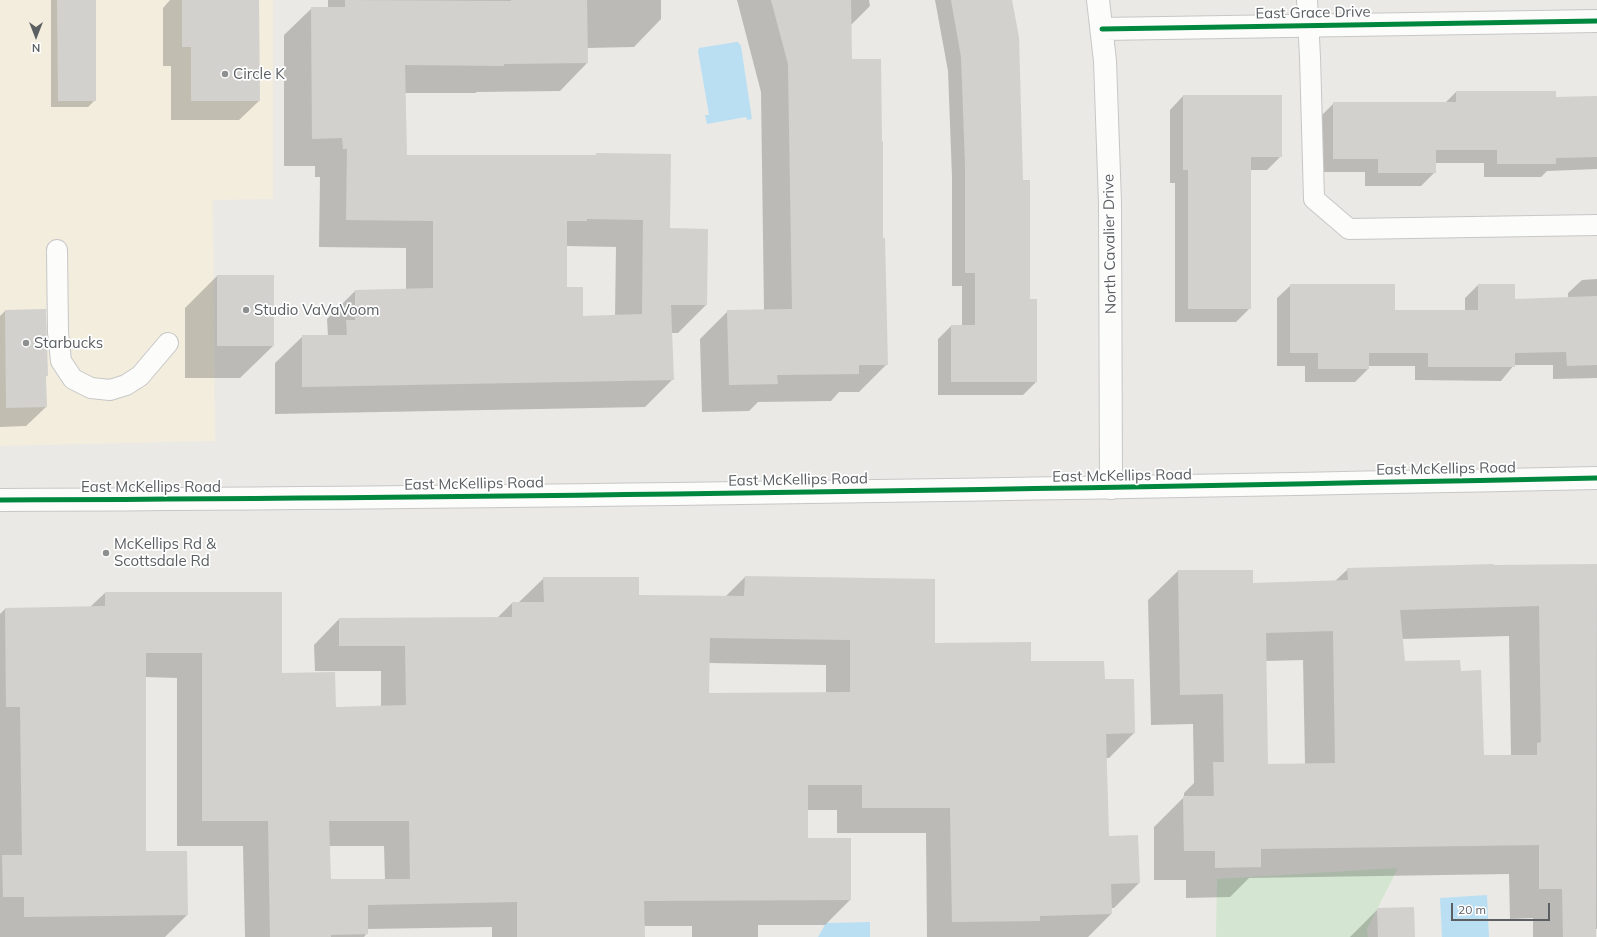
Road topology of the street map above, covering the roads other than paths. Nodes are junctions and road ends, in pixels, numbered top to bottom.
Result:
1 (1098, 0) edge
2 (1307, 0) edge
3 (1597, 21) edge
4 (1309, 25) junction
5 (1102, 29) junction
6 (1597, 225) edge
7 (57, 250) dead end
8 (168, 343) dead end
9 (1597, 478) edge
10 (1111, 488) junction
11 (0, 500) edge

1 - 5 street, North Cavalier Drive
2 - 4 lane
3 - 4 street, East Grace Drive
4 - 5 street, East Grace Drive
4 - 6 lane
5 - 10 street, North Cavalier Drive
7 - 8 lane
9 - 10 street, East McKellips Road
10 - 11 street, East McKellips Road

